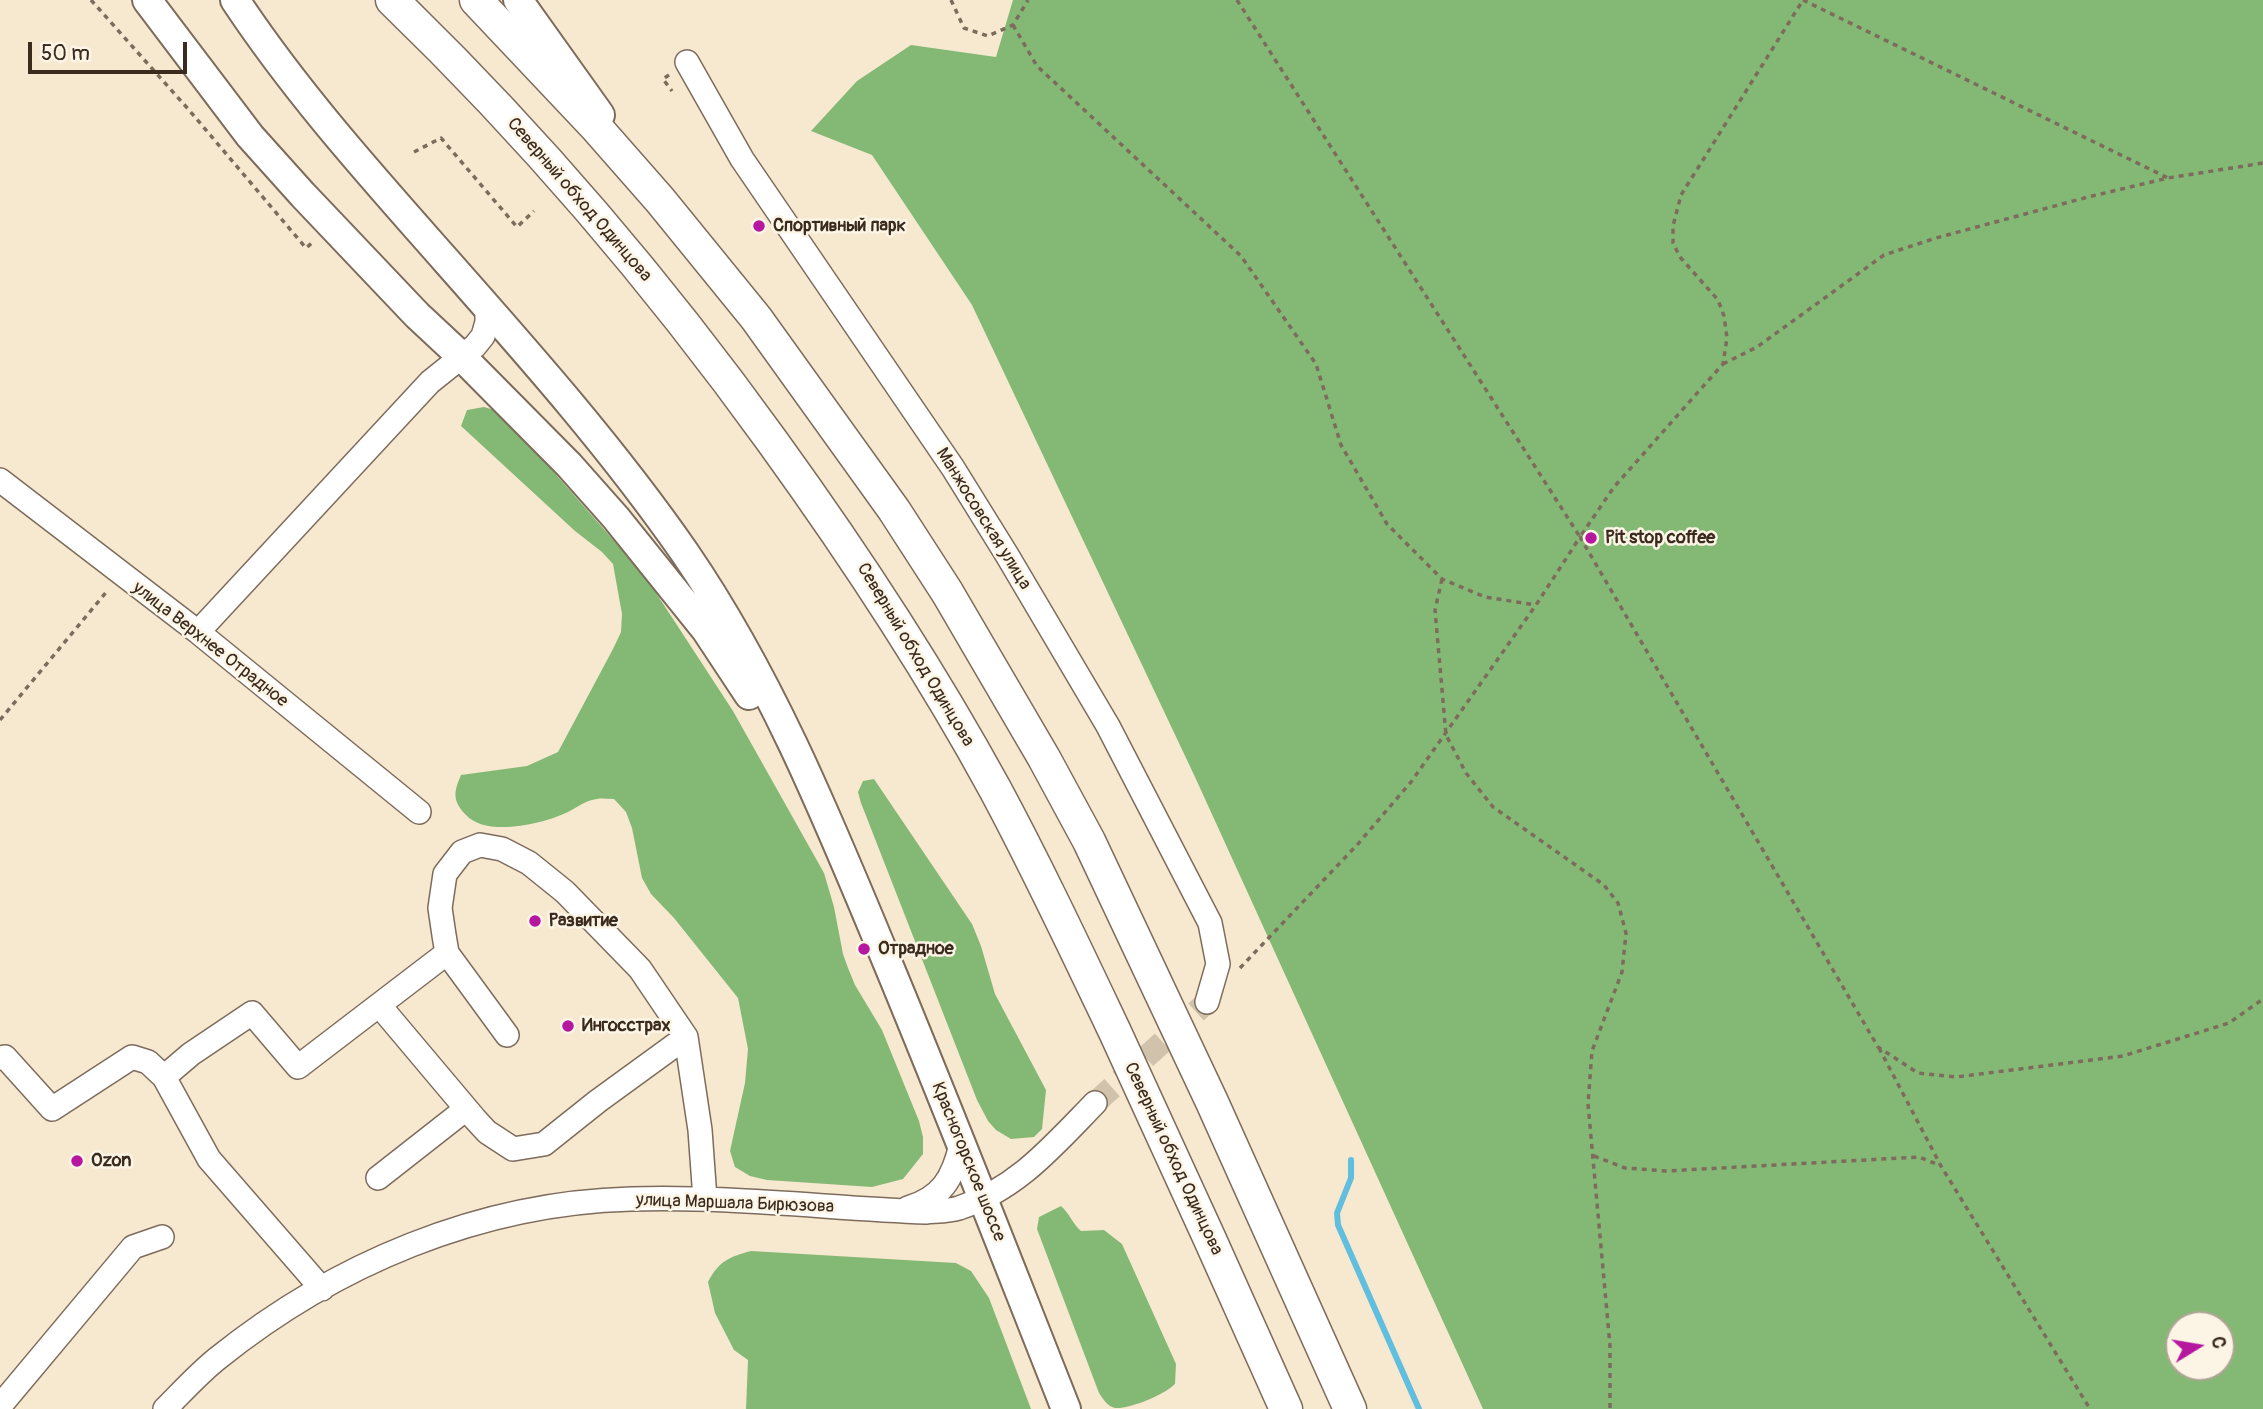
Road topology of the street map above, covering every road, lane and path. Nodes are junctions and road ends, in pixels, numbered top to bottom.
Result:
1 (91, 0) edge
2 (147, 0) edge
3 (235, 0) edge
4 (392, 0) edge
5 (476, 0) edge
6 (518, 0) edge
7 (951, 0) edge
8 (1028, 0) edge
9 (1237, 0) edge
10 (1803, 0) edge
11 (1013, 25) junction
12 (687, 62) dead end
13 (414, 152) dead end
14 (2263, 163) edge
15 (2168, 178) junction
16 (660, 200) junction
17 (534, 211) dead end
18 (306, 248) dead end
19 (487, 306) junction
20 (463, 357) junction
21 (1723, 364) junction
22 (0, 480) edge
23 (1580, 537) junction
24 (121, 575) junction
25 (1442, 579) junction
26 (1536, 605) junction
27 (198, 632) junction
28 (0, 720) edge
29 (1446, 734) junction
30 (418, 812) dead end
31 (868, 916) junction
32 (447, 953) junction
33 (1234, 974) dead end
34 (2263, 999) edge
35 (1207, 1002) tunnel mouth
36 (379, 1005) junction
37 (507, 1035) dead end
38 (686, 1037) junction
39 (1878, 1046) junction
40 (0, 1058) edge
41 (164, 1077) junction
42 (1095, 1103) tunnel mouth
43 (466, 1109) junction
44 (961, 1145) junction
45 (1593, 1155) junction
46 (1941, 1166) junction
47 (378, 1178) dead end
48 (982, 1198) junction
49 (705, 1199) junction
50 (887, 1211) junction
51 (162, 1237) dead end
52 (322, 1289) junction
53 (0, 1406) edge
54 (165, 1409) edge
55 (1066, 1409) edge
56 (1286, 1409) edge
57 (1350, 1409) edge
58 (1610, 1409) edge
59 (2090, 1409) edge

1 - 18 path
2 - 20 main road
3 - 19 main road
4 - 56 highway, Северный обход Одинцова
5 - 16 highway
6 - 16 main road
7 - 11 path
8 - 11 path
9 - 23 path
10 - 15 path
10 - 21 path
11 - 25 path
12 - 35 street, Манжосовская улица
13 - 17 path
14 - 15 path
15 - 21 path
16 - 57 highway
19 - 20 street
19 - 31 main road
20 - 27 street
20 - 31 main road
21 - 23 path
22 - 24 street, улица Верхнее Отрадное
23 - 26 path
23 - 39 path
24 - 27 street, улица Верхнее Отрадное
24 - 28 path
25 - 26 path
25 - 29 path
26 - 29 path
27 - 30 street, улица Верхнее Отрадное
29 - 33 path
29 - 45 path
31 - 44 main road, Красногорское шоссе
32 - 36 street
32 - 37 street
32 - 38 street
34 - 39 path
36 - 41 street
36 - 43 street
38 - 43 street
38 - 49 street
39 - 46 path
40 - 41 street
41 - 52 street
42 - 48 street
43 - 47 street
44 - 48 main road, Красногорское шоссе
44 - 50 street
45 - 46 path
45 - 58 path
46 - 59 path
48 - 50 street, улица Маршала Бирюзова
48 - 55 main road, Красногорское шоссе
49 - 50 street, улица Маршала Бирюзова
49 - 52 street, улица Маршала Бирюзова
51 - 53 street
52 - 54 street, улица Маршала Бирюзова

